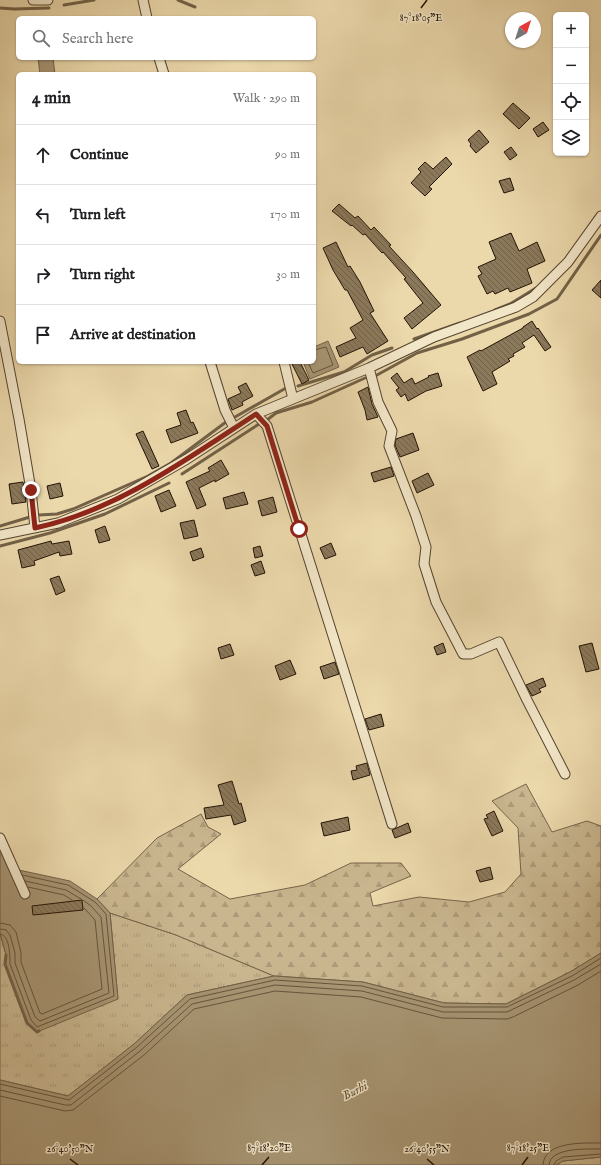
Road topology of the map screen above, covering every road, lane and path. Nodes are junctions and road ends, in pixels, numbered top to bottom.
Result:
1 (33, 0) edge
2 (48, 0) edge
3 (142, 0) edge
4 (146, 16) edge
5 (160, 60) edge
6 (163, 72) edge
7 (601, 216) edge
8 (0, 320) edge
9 (211, 364) edge
10 (284, 364) edge
11 (369, 368) junction
12 (293, 398) junction
13 (256, 414) junction
14 (234, 428) junction
15 (35, 528) junction
16 (0, 535) edge
17 (565, 774) dead end
18 (392, 824) dead end
19 (0, 838) edge
20 (25, 894) dead end

1 - 2 street
3 - 4 street
5 - 6 street
7 - 11 street
8 - 15 street
9 - 14 street
10 - 12 street
11 - 12 street
11 - 17 street
12 - 13 street
13 - 14 street
13 - 18 street
14 - 15 street
15 - 16 street
19 - 20 street

